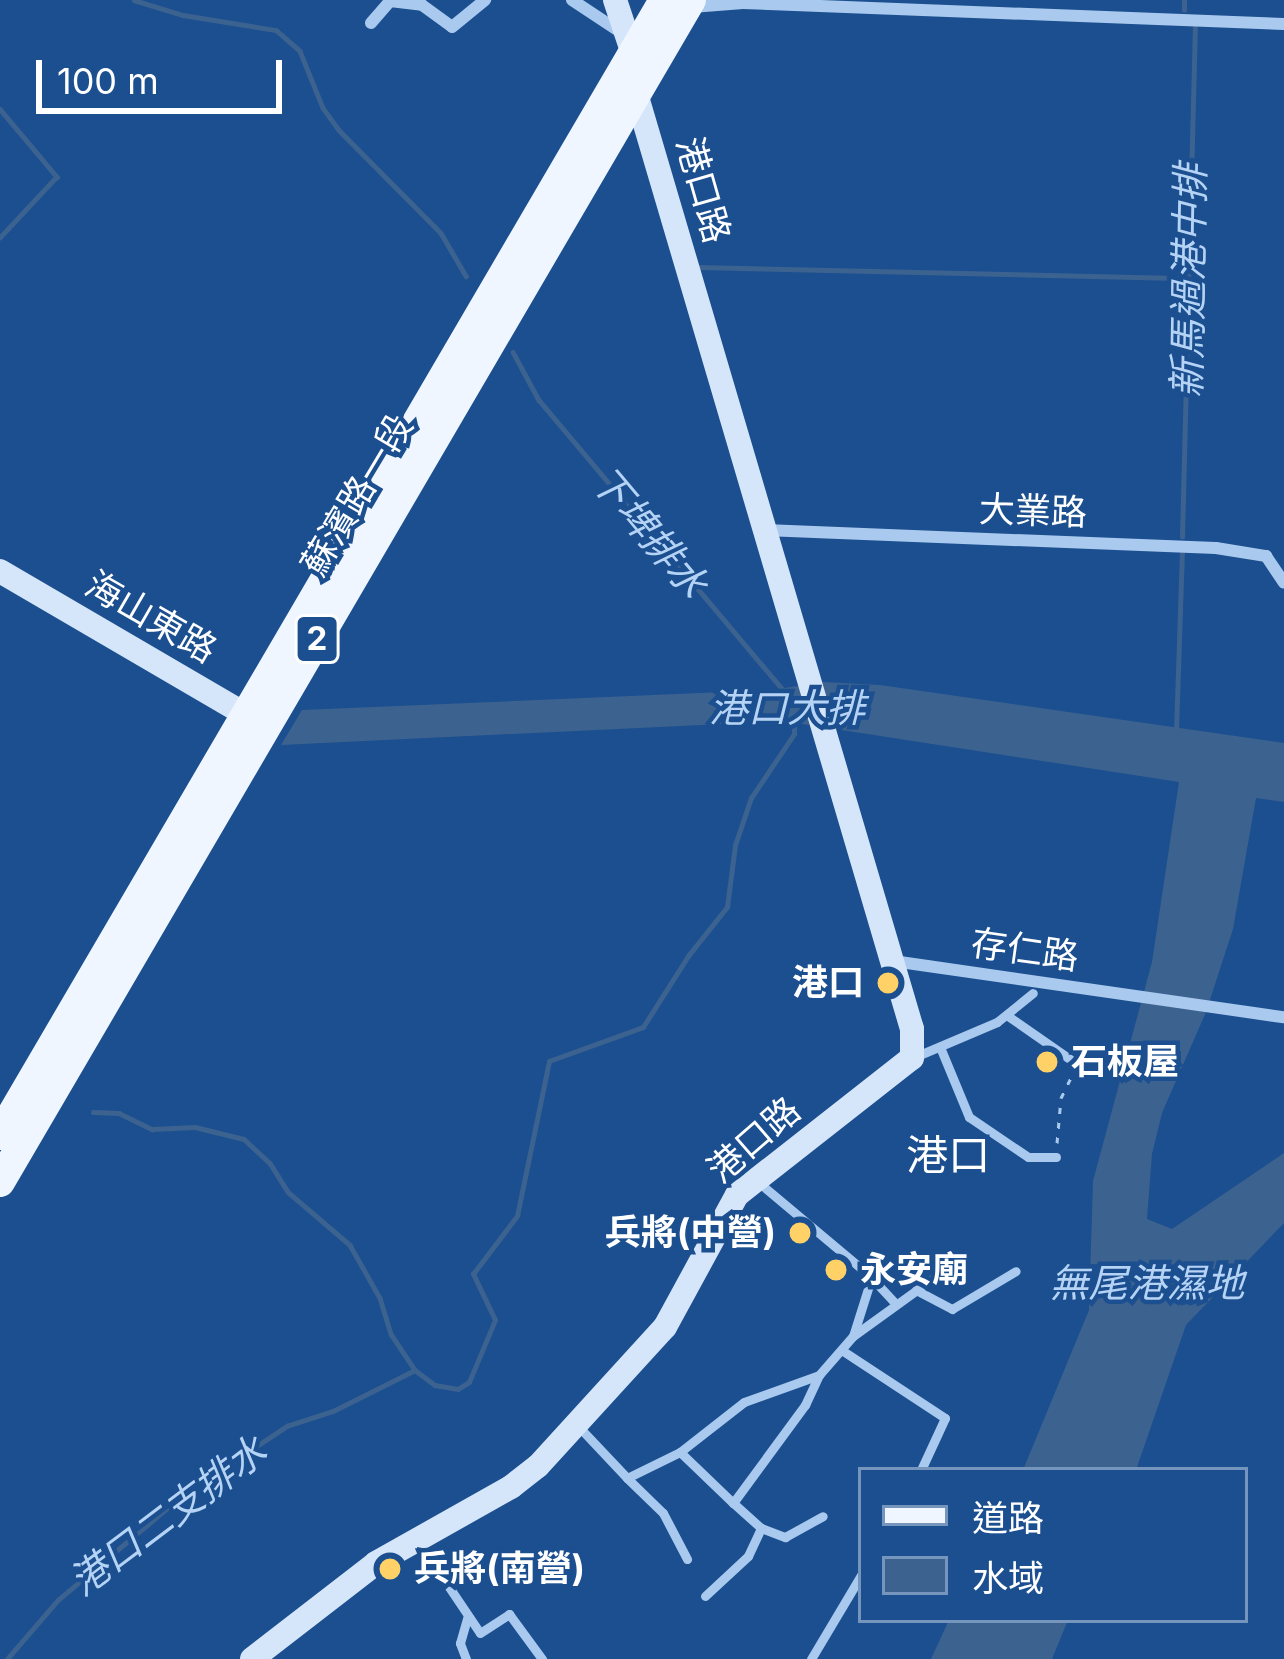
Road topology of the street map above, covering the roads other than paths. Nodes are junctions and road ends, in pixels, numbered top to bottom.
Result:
1 (485, 0) edge
2 (572, 0) edge
3 (615, 0) edge
4 (681, 2) edge
5 (371, 23) dead end
6 (1284, 23) edge
7 (633, 54) junction
8 (638, 97) junction
9 (432, 422) junction
10 (765, 530) junction
11 (0, 571) edge
12 (1284, 583) edge
13 (254, 719) junction
14 (892, 961) junction
15 (1037, 988) junction
16 (1008, 1016) junction
17 (1284, 1018) edge
18 (940, 1047) junction
19 (912, 1058) junction
20 (1071, 1060) road end
21 (0, 1135) edge
22 (1056, 1157) road end
23 (755, 1180) junction
24 (0, 1183) edge
25 (953, 1264) dead end
26 (1016, 1271) dead end
27 (871, 1279) junction
28 (916, 1290) junction
29 (896, 1304) junction
30 (853, 1336) junction
31 (843, 1352) junction
32 (819, 1375) junction
33 (579, 1427) junction
34 (680, 1452) junction
35 (922, 1467) edge
36 (627, 1478) junction
37 (733, 1503) junction
38 (824, 1516) dead end
39 (761, 1528) junction
40 (417, 1539) junction
41 (687, 1559) dead end
42 (858, 1581) edge
43 (705, 1596) dead end
44 (467, 1618) junction
45 (480, 1633) junction
46 (460, 1642) junction
47 (252, 1659) edge
48 (466, 1659) edge
49 (542, 1659) edge
50 (811, 1659) edge

1 - 5 street
2 - 7 street
3 - 7 street, 港口路
4 - 6 street
4 - 7 main road, 2
4 - 8 main road, 2
7 - 8 street, 港口路
7 - 9 main road, 蘇濱路一段 / 2
8 - 9 main road, 蘇濱路一段 / 2
8 - 10 street, 港口路
9 - 13 main road, 蘇濱路一段 / 2
10 - 12 street, 大業路
10 - 14 street, 港口路
11 - 13 street, 海山東路
13 - 21 main road, 蘇濱路一段 / 2
13 - 24 main road, 蘇濱路一段 / 2
14 - 15 street, 存仁路
14 - 19 street
15 - 16 lane
15 - 17 street, 存仁路
16 - 18 lane
16 - 20 lane
18 - 19 lane
18 - 22 lane
19 - 23 street, 港口路
23 - 27 lane
23 - 33 street, 港口路
25 - 28 lane
26 - 28 lane
27 - 29 lane
27 - 30 lane
28 - 29 lane
29 - 30 lane
30 - 31 lane
31 - 32 lane
31 - 35 lane
32 - 34 lane
32 - 37 lane
33 - 36 lane
33 - 40 street, 港口路
34 - 36 lane
34 - 37 lane
36 - 41 lane
37 - 39 lane
38 - 39 lane
39 - 43 lane
40 - 44 lane
40 - 47 street, 港口路
42 - 50 lane
44 - 45 lane
44 - 46 lane
45 - 46 lane
45 - 49 lane
46 - 48 lane

